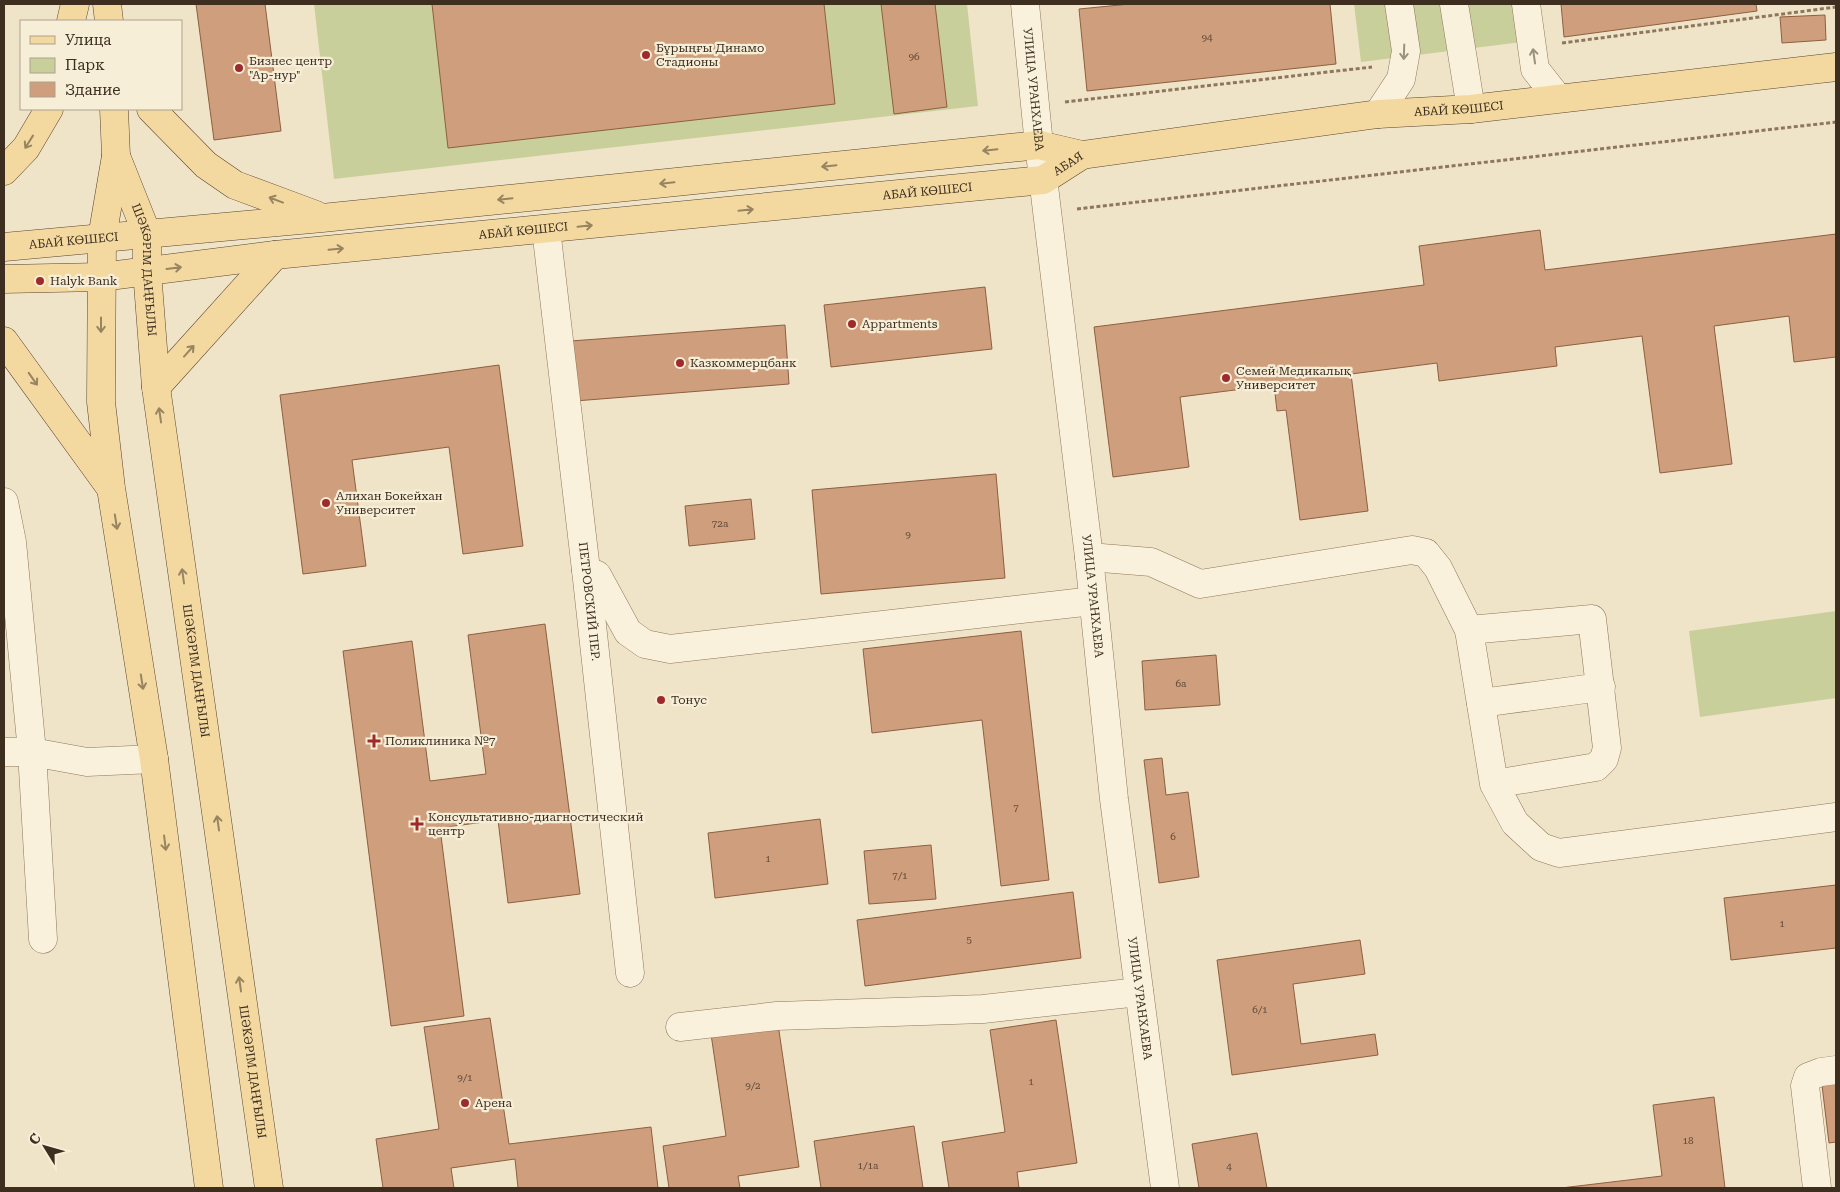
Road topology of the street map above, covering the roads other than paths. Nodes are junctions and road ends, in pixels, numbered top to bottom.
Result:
1 (74, 4) edge
2 (107, 4) edge
3 (1024, 4) edge
4 (1399, 4) edge
5 (1454, 4) edge
6 (1526, 4) edge
7 (71, 20) edge
8 (109, 20) edge
9 (1836, 66) edge
10 (1557, 97) junction
11 (1471, 109) junction
12 (48, 110) edge
13 (114, 110) edge
14 (152, 110) edge
15 (1378, 114) junction
16 (1039, 145) junction
17 (1082, 155) junction
18 (116, 156) junction
19 (4, 171) edge
20 (1043, 180) junction
21 (322, 218) junction
22 (546, 229) junction
23 (147, 234) junction
24 (102, 238) junction
25 (4, 247) edge
26 (275, 255) junction
27 (147, 271) junction
28 (101, 277) junction
29 (4, 279) edge
30 (4, 340) edge
31 (156, 387) junction
32 (111, 488) junction
33 (4, 502) edge
34 (1089, 557) junction
35 (586, 570) junction
36 (1094, 601) junction
37 (1468, 630) junction
38 (1601, 687) junction
39 (1481, 703) junction
40 (4, 752) edge
41 (32, 752) junction
42 (154, 760) junction
43 (1494, 784) junction
44 (1836, 817) edge
45 (43, 939) dead end
46 (630, 973) dead end
47 (1139, 992) junction
48 (680, 1027) dead end
49 (1836, 1070) edge
50 (210, 1188) edge
51 (269, 1188) edge
52 (1165, 1188) edge
53 (1817, 1188) edge

1 - 7 main road
2 - 8 main road
3 - 16 street, УЛИЦА УРАНХАЕВА
4 -> 15 street
5 - 11 street
10 -> 6 street
9 - 10 main road, АБАЙ КӨШЕСІ
10 - 11 main road, АБАЙ КӨШЕСІ
11 - 15 main road, АБАЙ КӨШЕСІ
12 -> 19 main road
13 - 18 main road, ШӘКӘРІМ ДАҢҒЫЛЫ
21 -> 14 main road
15 - 17 main road, АБАЙ КӨШЕСІ
16 - 17 main road, АБАЯ
16 - 20 street, УЛИЦА УРАНХАЕВА
16 -> 21 main road, АБАЙ КӨШЕСІ
17 - 20 main road, АБАЯ
18 - 23 main road, ШӘКӘРІМ ДАҢҒЫЛЫ
18 - 24 main road, ШӘКӘРІМ ДАҢҒЫЛЫ
22 -> 20 main road, АБАЙ КӨШЕСІ
20 - 34 street, УЛИЦА УРАНХАЕВА
21 - 23 main road, АБАЙ КӨШЕСІ
26 -> 22 main road, АБАЙ КӨШЕСІ
22 - 35 street, ПЕТРОВСКИЙ ПЕР.
23 - 24 main road, АБАЙ КӨШЕСІ
23 - 27 main road, ШӘКӘРІМ ДАҢҒЫЛЫ
24 - 25 main road, АБАЙ КӨШЕСІ
24 - 28 main road, ШӘКӘРІМ ДАҢҒЫЛЫ
27 -> 26 main road, АБАЙ КӨШЕСІ
31 -> 26 main road
27 - 28 main road, АБАЙ КӨШЕСІ
27 - 31 main road, ШӘКӘРІМ ДАҢҒЫЛЫ
28 - 29 main road, АБАЙ КӨШЕСІ
28 -> 32 main road, ШӘКӘРІМ ДАҢҒЫЛЫ
30 -> 32 main road
51 -> 31 main road, ШӘКӘРІМ ДАҢҒЫЛЫ
32 -> 42 main road, ШӘКӘРІМ ДАҢҒЫЛЫ
33 - 41 street
34 - 36 street, УЛИЦА УРАНХАЕВА
34 - 37 street
35 - 36 street
35 - 46 street, ПЕТРОВСКИЙ ПЕР.
36 - 47 street, УЛИЦА УРАНХАЕВА
37 - 38 street
37 - 39 street
38 - 39 street
38 - 43 street
39 - 43 street
40 - 41 street
41 - 42 street
41 - 45 street
42 -> 50 main road, ШӘКӘРІМ ДАҢҒЫЛЫ
43 - 44 street
47 - 48 street
47 - 52 street, УЛИЦА УРАНХАЕВА
49 - 53 street

